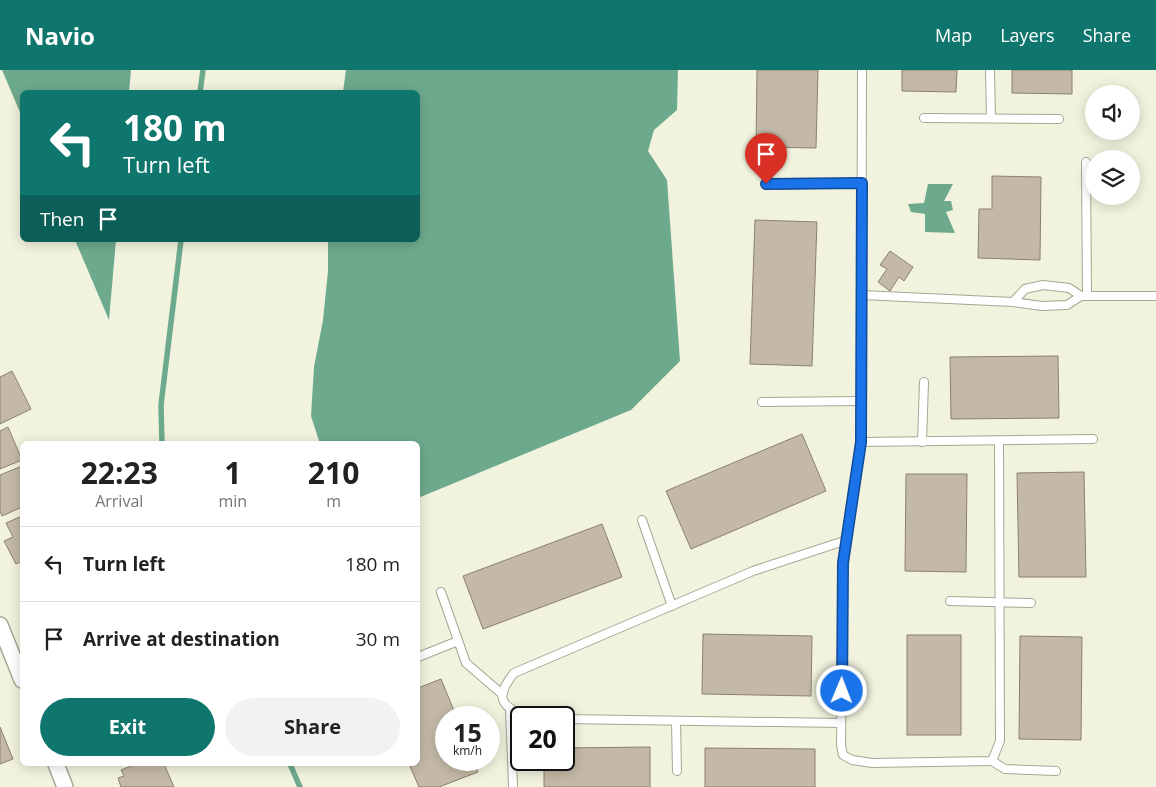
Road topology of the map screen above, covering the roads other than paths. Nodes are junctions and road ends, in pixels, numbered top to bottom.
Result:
1 (862, 70) edge
2 (990, 70) edge
3 (924, 118) dead end
4 (991, 118) junction
5 (1060, 120) dead end
6 (862, 183) junction
7 (766, 184) dead end
8 (1085, 205) edge
9 (862, 295) junction
10 (1084, 296) junction
11 (1156, 296) edge
12 (1013, 302) junction
13 (924, 382) dead end
14 (861, 401) junction
15 (762, 402) dead end
16 (1093, 439) dead end
17 (999, 441) junction
18 (861, 442) junction
19 (922, 442) junction
20 (642, 520) dead end
21 (847, 540) junction
22 (441, 592) dead end
23 (950, 601) dead end
24 (1000, 602) junction
25 (1031, 603) dead end
26 (672, 606) junction
27 (0, 625) edge
28 (458, 641) junction
29 (4, 645) edge
30 (420, 656) edge
31 (20, 676) edge
32 (502, 694) junction
33 (510, 710) edge
34 (575, 720) edge
35 (676, 721) junction
36 (841, 723) junction
37 (992, 761) junction
38 (57, 766) edge
39 (1056, 770) dead end
40 (512, 771) edge
41 (678, 771) dead end
42 (513, 785) dead end
43 (65, 787) edge

1 - 6 lane
2 - 4 lane
3 - 4 lane
4 - 5 lane
6 - 7 lane
6 - 9 lane
8 - 10 lane
9 - 12 lane
9 - 14 lane
10 - 11 lane
10 - 12 lane
10 - 12 lane
13 - 19 lane
14 - 15 lane
14 - 18 lane
16 - 17 lane
17 - 19 lane
17 - 24 lane
18 - 19 lane
18 - 21 lane
20 - 26 lane
21 - 26 lane
21 - 36 lane
22 - 28 lane
23 - 24 lane
24 - 25 lane
24 - 37 lane
26 - 32 lane
27 - 29 street
28 - 30 lane
28 - 32 lane
29 - 31 street
32 - 33 lane
34 - 35 lane
35 - 36 lane
35 - 41 lane
36 - 37 lane
37 - 39 lane
38 - 43 street
40 - 42 lane

